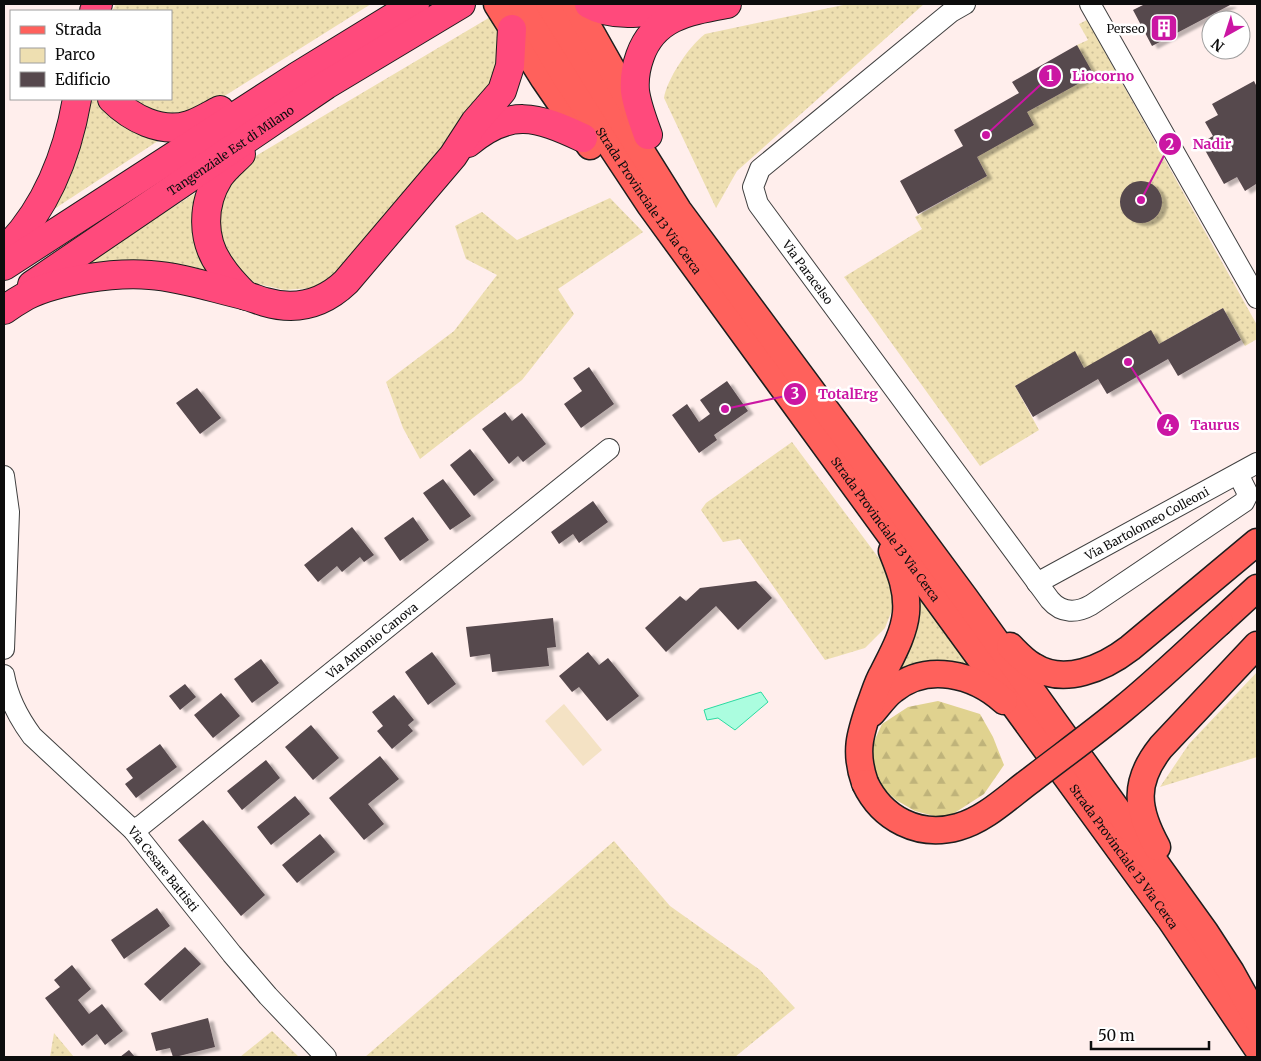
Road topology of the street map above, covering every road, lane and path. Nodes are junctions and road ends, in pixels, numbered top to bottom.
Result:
1 (415, 4) edge
2 (461, 4) edge
3 (497, 4) edge
4 (522, 4) edge
5 (549, 4) edge
6 (575, 4) edge
7 (589, 4) edge
8 (688, 4) edge
9 (726, 4) edge
10 (1090, 4) edge
11 (958, 7) edge
12 (512, 29) junction
13 (296, 77) junction
14 (326, 84) junction
15 (76, 100) edge
16 (113, 100) edge
17 (648, 135) junction
18 (583, 138) junction
19 (453, 156) junction
20 (4, 251) edge
21 (4, 266) edge
22 (700, 274) junction
23 (246, 296) junction
24 (1257, 298) edge
25 (744, 299) junction
26 (4, 304) edge
27 (4, 310) edge
28 (609, 449) dead end
29 (1257, 464) edge
30 (1238, 474) junction
31 (4, 476) edge
32 (878, 518) junction
33 (1257, 542) edge
34 (1037, 583) junction
35 (1257, 588) edge
36 (965, 598) junction
37 (4, 636) edge
38 (1257, 645) edge
39 (4, 680) edge
40 (862, 728) junction
41 (1032, 730) junction
42 (133, 830) junction
43 (1232, 972) junction
44 (1257, 1019) edge
45 (1257, 1048) edge
46 (326, 1057) edge

1 - 13 highway, Tangenziale Est di Milano
2 - 14 highway, Tangenziale Est di Milano
3 - 12 main road
4 - 22 main road, Strada Provinciale 13 Via Cerca
5 - 25 main road, Strada Provinciale 13 Via Cerca
6 - 17 main road
7 - 8 highway
9 - 17 highway
10 - 24 street
11 - 34 street, Via Paracelso
12 - 18 main road
12 - 19 highway
13 - 16 highway
13 - 21 highway, Tangenziale Est di Milano
14 - 23 highway
14 - 26 highway, Tangenziale Est di Milano
15 - 20 highway
17 - 25 main road
18 - 19 highway
18 - 22 main road
19 - 23 highway
22 - 32 main road, Strada Provinciale 13 Via Cerca
23 - 27 highway
25 - 36 main road, Strada Provinciale 13 Via Cerca
28 - 42 street, Via Antonio Canova
29 - 30 street, Via Bartolomeo Colleoni
30 - 34 street, Via Bartolomeo Colleoni
30 - 34 street, Via Paracelso
31 - 37 street
32 - 40 main road
32 - 41 main road, Strada Provinciale 13 Via Cerca
33 - 36 main road
35 - 40 main road, bridge
36 - 43 main road, Strada Provinciale 13 Via Cerca
38 - 43 main road
39 - 42 street, Via Cesare Battisti
40 - 41 main road
41 - 45 main road, Strada Provinciale 13 Via Cerca
42 - 46 street, Via Cesare Battisti
43 - 44 main road, Strada Provinciale 13 Via Cerca

